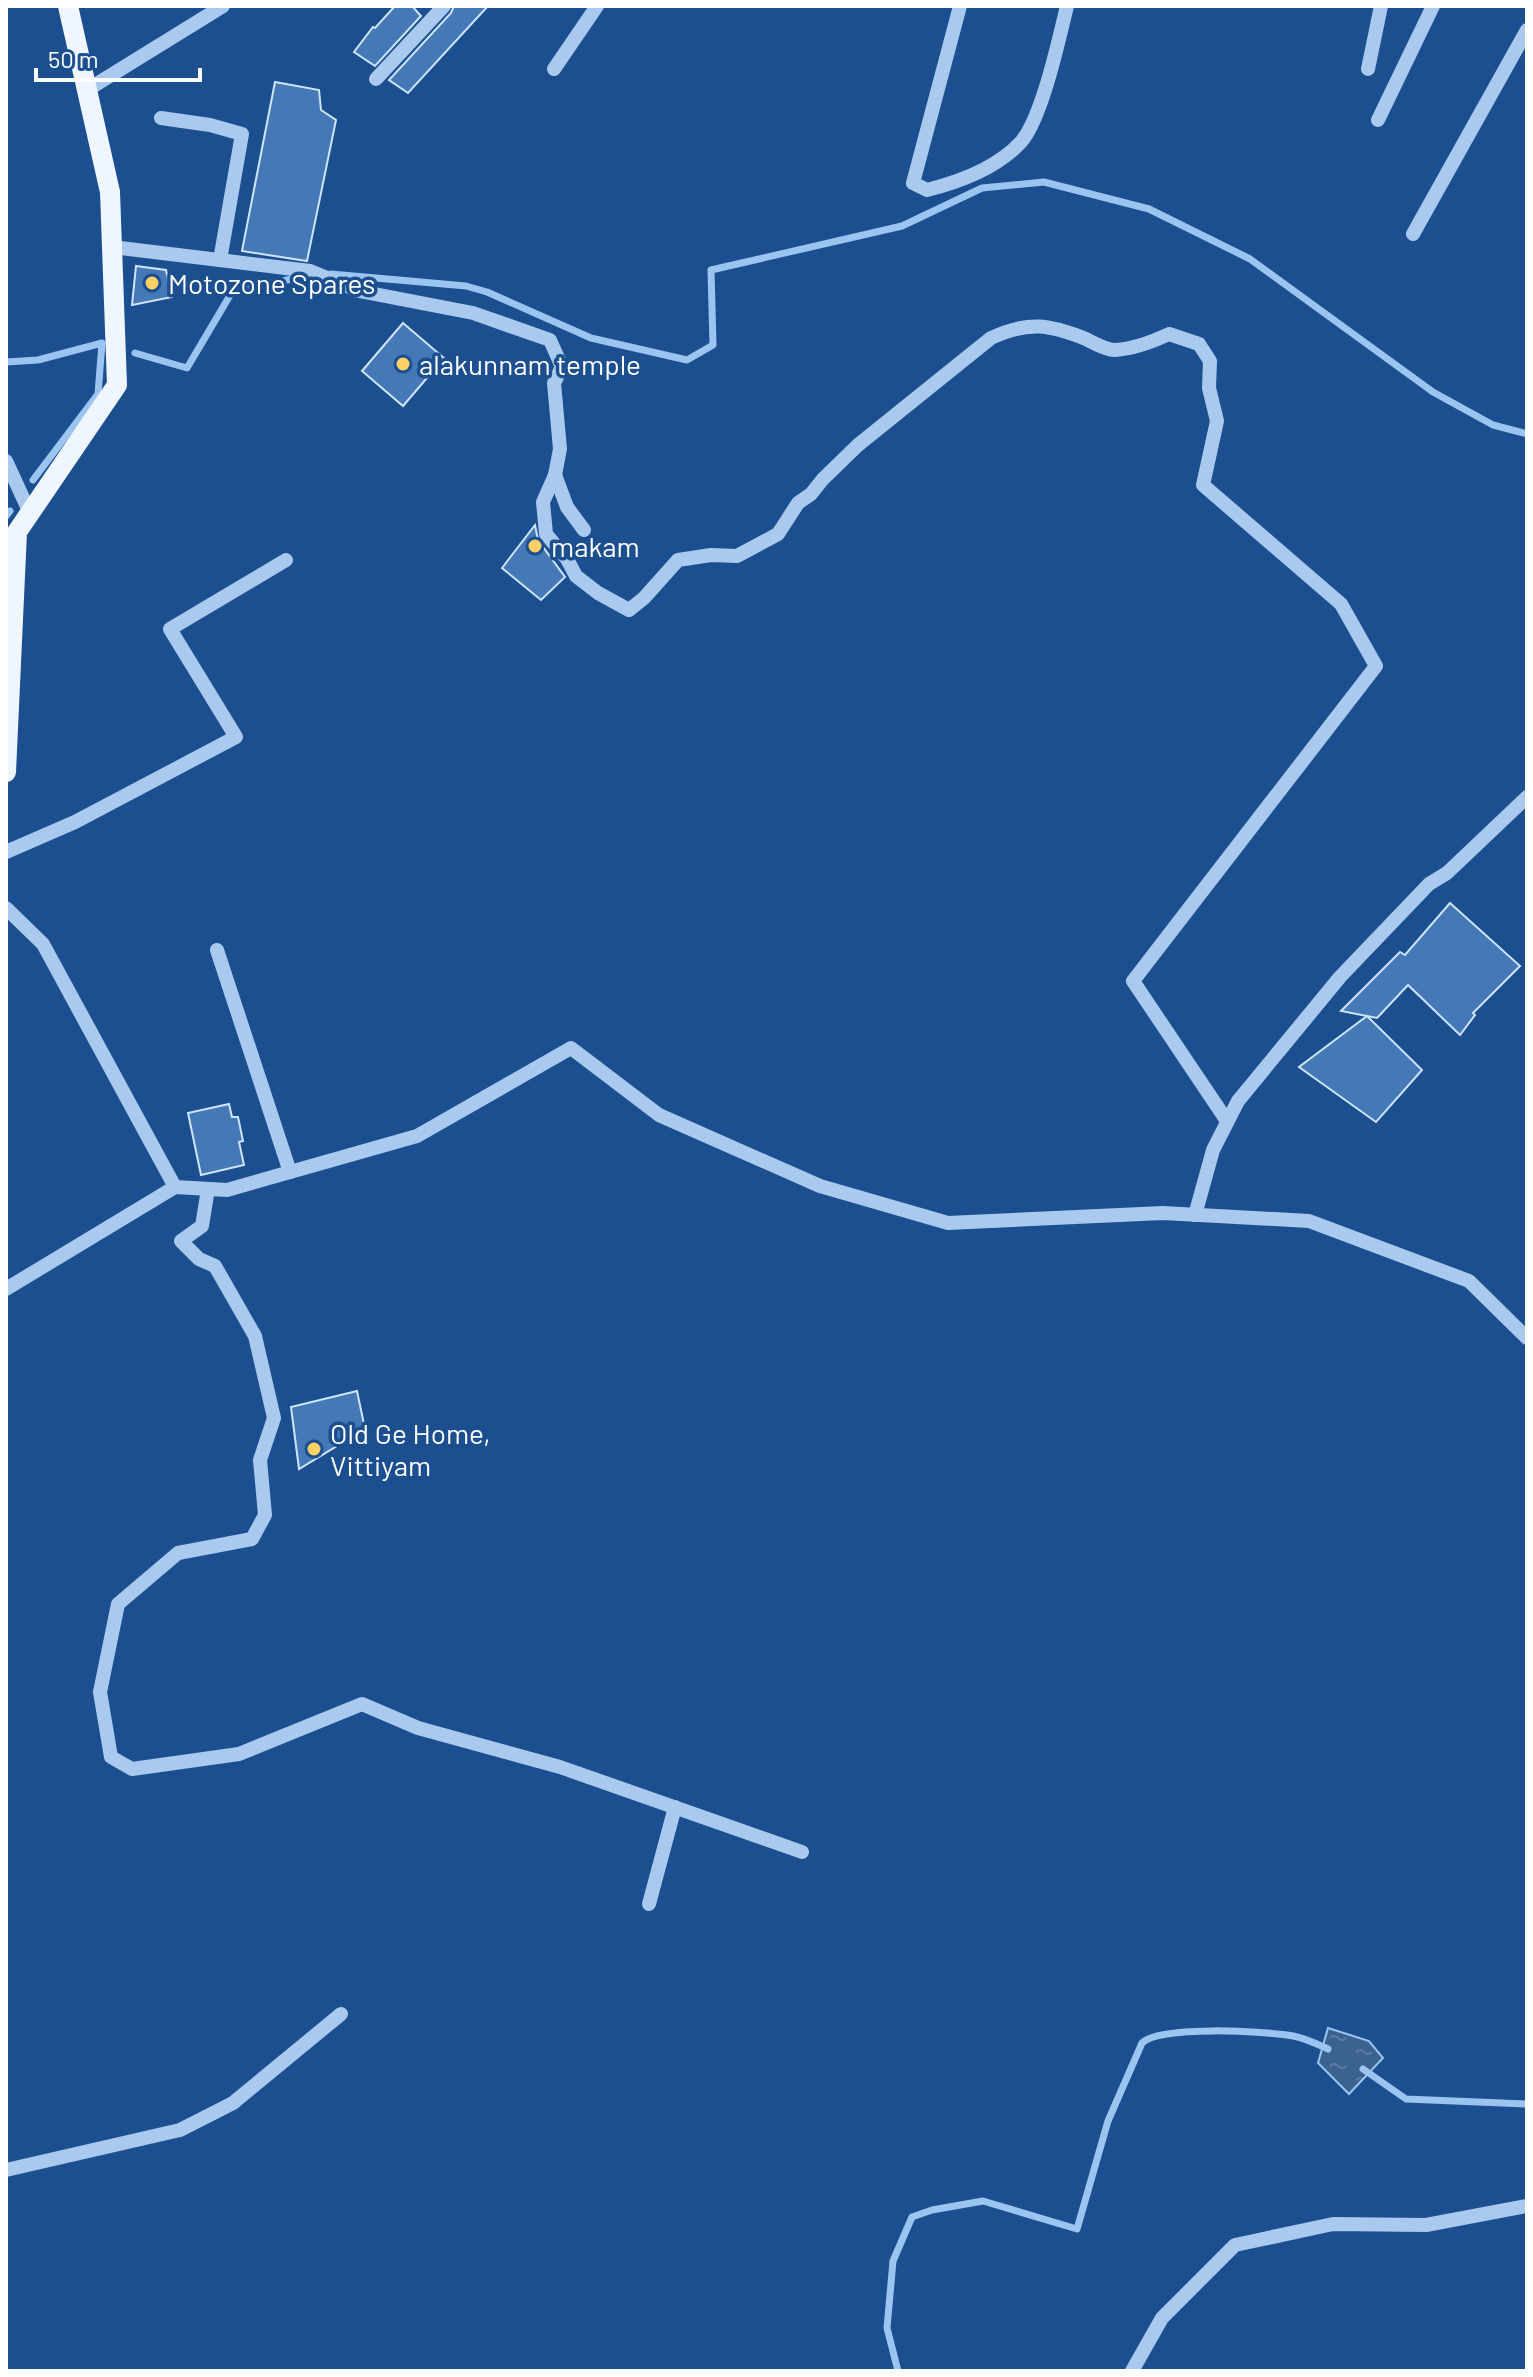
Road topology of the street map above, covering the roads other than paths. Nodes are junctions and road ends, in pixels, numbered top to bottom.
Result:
1 (68, 6) edge
2 (223, 6) edge
3 (444, 6) edge
4 (597, 6) edge
5 (960, 6) edge
6 (1067, 6) edge
7 (1381, 6) edge
8 (1433, 6) edge
9 (1527, 30) edge
10 (554, 69) dead end
11 (1368, 69) dead end
12 (376, 79) dead end
13 (87, 90) junction
14 (161, 118) dead end
15 (1378, 120) dead end
16 (1413, 234) dead end
17 (112, 247) junction
18 (220, 260) junction
19 (6, 461) edge
20 (555, 475) junction
21 (30, 513) junction
22 (584, 530) dead end
23 (286, 560) dead end
24 (6, 772) edge
25 (1527, 797) edge
26 (6, 852) edge
27 (6, 908) edge
28 (217, 950) dead end
29 (1227, 1121) junction
30 (290, 1172) junction
31 (175, 1187) junction
32 (208, 1189) junction
33 (1195, 1215) junction
34 (6, 1289) edge
35 (1527, 1338) edge
36 (675, 1807) junction
37 (802, 1852) dead end
38 (649, 1904) dead end
39 (341, 2014) dead end
40 (6, 2170) edge
41 (1527, 2206) edge
42 (1132, 2371) edge

1 - 13 main road
2 - 13 street
3 - 12 street
4 - 10 street
5 - 6 street
7 - 11 street
8 - 15 street
9 - 16 street
13 - 17 main road
14 - 18 street
17 - 18 street
17 - 21 main road
18 - 20 street
19 - 21 street
20 - 22 street
20 - 29 street
21 - 24 main road
23 - 26 street
25 - 29 street
27 - 31 street
28 - 30 street
29 - 33 street
30 - 32 street
30 - 33 street
31 - 32 street
31 - 34 street
32 - 36 street
33 - 35 street
36 - 37 street
36 - 38 street
39 - 40 street
41 - 42 street

